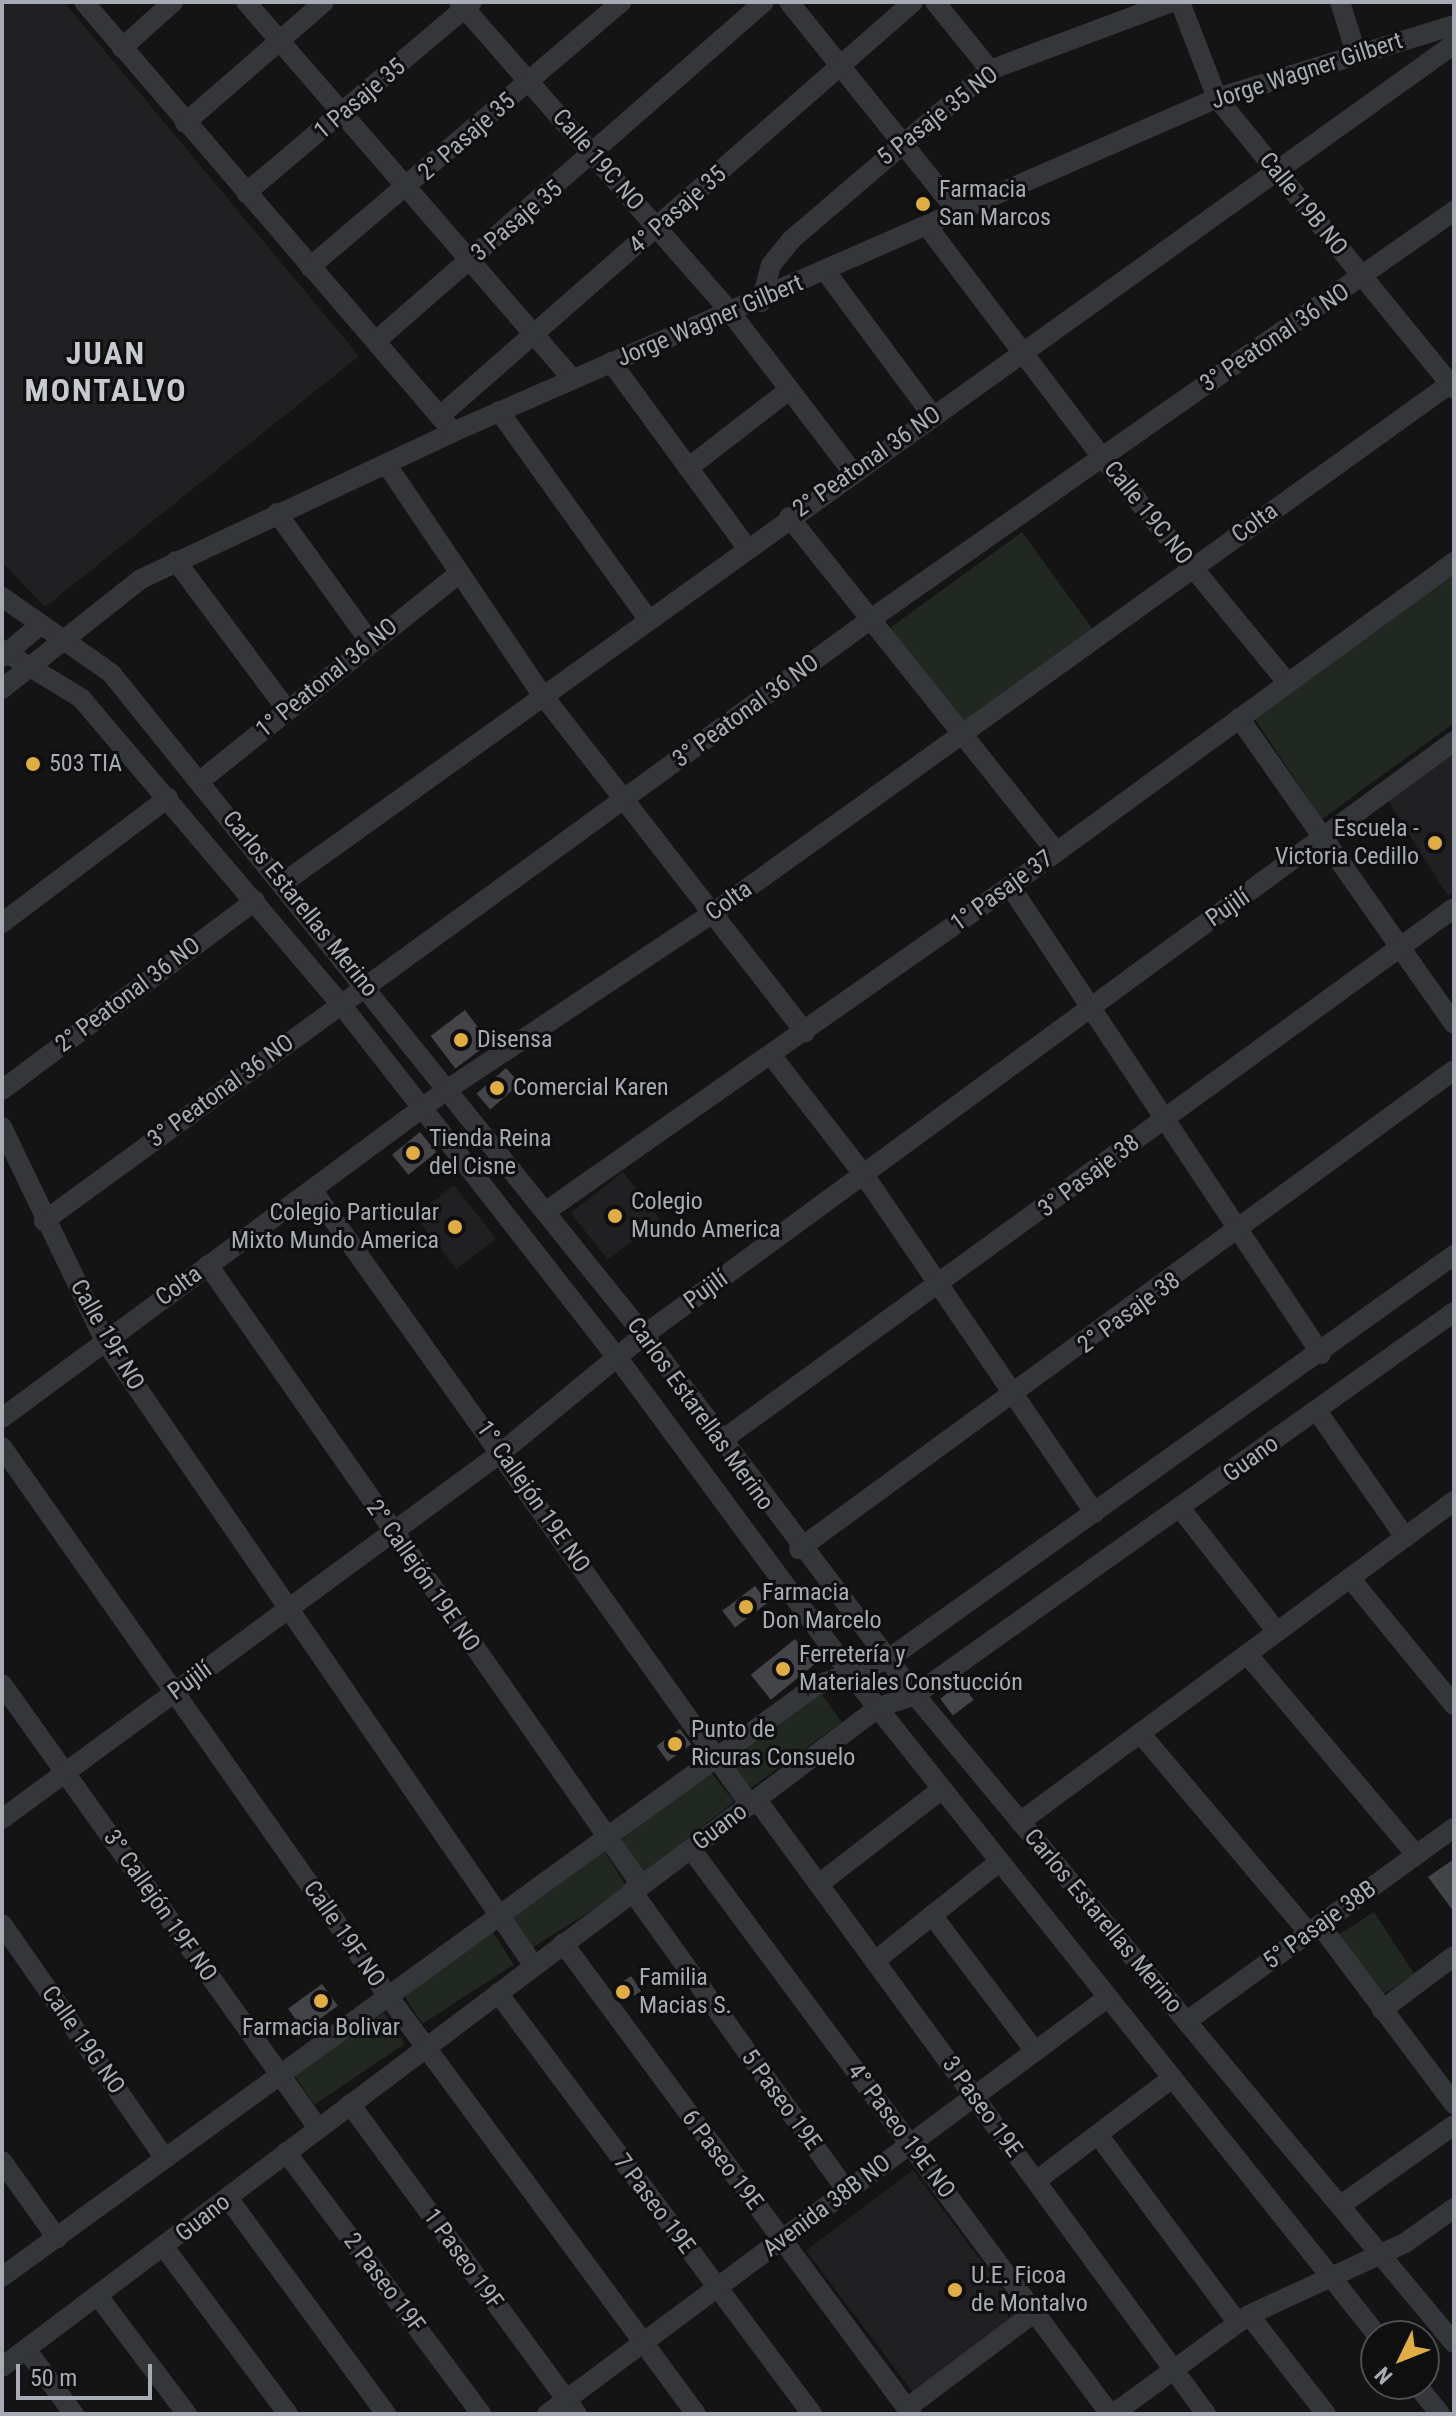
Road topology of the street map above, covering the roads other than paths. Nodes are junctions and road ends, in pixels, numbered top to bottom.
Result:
1 (84, 2) edge
2 (173, 2) edge
3 (246, 2) edge
4 (324, 2) edge
5 (621, 2) edge
6 (764, 2) edge
7 (789, 2) edge
8 (913, 2) edge
9 (935, 2) edge
10 (1172, 2) edge
11 (1180, 2) edge
12 (1340, 2) edge
13 (465, 4) edge
14 (1454, 25) edge
15 (279, 40) junction
16 (1454, 44) edge
17 (122, 48) junction
18 (1356, 53) junction
19 (844, 66) junction
20 (990, 70) junction
21 (530, 83) junction
22 (1217, 98) junction
23 (344, 114) junction
24 (185, 123) junction
25 (903, 138) junction
26 (594, 156) junction
27 (1277, 171) junction
28 (409, 186) junction
29 (246, 193) junction
30 (1454, 211) edge
31 (958, 212) junction
32 (927, 226) junction
33 (657, 228) junction
34 (472, 259) junction
35 (310, 267) junction
36 (826, 272) junction
37 (1362, 279) junction
38 (761, 302) junction
39 (731, 313) junction
40 (536, 334) junction
41 (376, 341) junction
42 (1021, 352) junction
43 (611, 362) junction
44 (572, 378) junction
45 (1453, 385) edge
46 (789, 390) junction
47 (499, 411) junction
48 (933, 416) junction
49 (446, 424) junction
50 (1102, 457) junction
51 (387, 465) junction
52 (688, 468) junction
53 (852, 471) junction
54 (277, 513) junction
55 (789, 517) junction
56 (747, 548) junction
57 (176, 561) junction
58 (1454, 562) edge
59 (1192, 568) junction
60 (456, 576) junction
61 (2, 597) edge
62 (647, 618) junction
63 (871, 619) junction
64 (40, 625) junction
65 (62, 639) junction
66 (370, 642) junction
67 (4, 654) edge
68 (34, 665) junction
69 (1287, 682) junction
70 (2, 689) edge
71 (541, 693) junction
72 (287, 710) junction
73 (1239, 718) junction
74 (963, 733) junction
75 (1454, 741) edge
76 (200, 781) junction
77 (168, 798) junction
78 (622, 802) junction
79 (1329, 836) junction
80 (1056, 852) junction
81 (283, 883) junction
82 (1010, 886) junction
83 (255, 901) junction
84 (1454, 908) edge
85 (710, 915) junction
86 (2, 923) edge
87 (1402, 947) junction
88 (368, 986) junction
89 (340, 1003) junction
90 (1092, 1005) junction
91 (1454, 1024) edge
92 (805, 1032) junction
93 (771, 1055) junction
94 (1454, 1070) edge
95 (448, 1089) junction
96 (2, 1090) edge
97 (423, 1108) junction
98 (1166, 1118) junction
99 (2, 1127) edge
100 (864, 1175) junction
101 (313, 1191) junction
102 (545, 1212) junction
103 (44, 1221) junction
104 (1243, 1231) junction
105 (1454, 1255) edge
106 (208, 1265) junction
107 (940, 1288) junction
108 (1454, 1312) edge
109 (644, 1335) junction
110 (105, 1341) junction
111 (1321, 1354) junction
112 (620, 1361) junction
113 (1012, 1399) junction
114 (1317, 1411) junction
115 (2, 1418) edge
116 (721, 1441) junction
117 (2, 1447) edge
118 (502, 1452) junction
119 (1454, 1501) edge
120 (1181, 1509) junction
121 (1095, 1513) junction
122 (393, 1533) junction
123 (1405, 1537) junction
124 (799, 1549) junction
125 (1350, 1578) junction
126 (287, 1610) junction
127 (1277, 1632) junction
128 (1247, 1654) junction
129 (887, 1660) junction
130 (850, 1673) junction
131 (2, 1684) edge
132 (175, 1692) junction
133 (915, 1695) junction
134 (1454, 1705) edge
135 (879, 1707) junction
136 (1140, 1733) junction
137 (715, 1757) junction
138 (65, 1772) junction
139 (942, 1789) junction
140 (754, 1802) junction
141 (2, 1819) edge
142 (1020, 1822) junction
143 (1454, 1828) edge
144 (604, 1838) junction
145 (691, 1849) junction
146 (1416, 1855) junction
147 (999, 1862) junction
148 (819, 1884) junction
149 (637, 1888) junction
150 (497, 1914) junction
151 (932, 1915) junction
152 (2, 1924) edge
153 (1314, 1929) junction
154 (563, 1943) junction
155 (1454, 1956) edge
156 (875, 1961) junction
157 (534, 1966) junction
158 (386, 1993) junction
159 (498, 1993) junction
160 (1107, 1998) junction
161 (1382, 2010) junction
162 (1187, 2021) junction
163 (425, 2046) junction
164 (1035, 2051) junction
165 (276, 2072) junction
166 (1171, 2079) junction
167 (974, 2096) junction
168 (350, 2104) junction
169 (1454, 2104) edge
170 (1454, 2125) edge
171 (318, 2128) junction
172 (1099, 2136) junction
173 (910, 2144) junction
174 (286, 2152) junction
175 (164, 2157) junction
176 (2, 2161) edge
177 (1036, 2181) junction
178 (847, 2191) junction
179 (228, 2198) junction
180 (1341, 2205) junction
181 (1454, 2208) edge
182 (57, 2238) junction
183 (782, 2239) junction
184 (164, 2247) junction
185 (1379, 2253) junction
186 (1327, 2272) junction
187 (2, 2277) edge
188 (717, 2288) junction
189 (98, 2296) junction
190 (1035, 2312) junction
191 (1244, 2319) junction
192 (1365, 2320) edge
193 (643, 2343) junction
194 (1454, 2343) edge
195 (26, 2349) junction
196 (2, 2367) edge
197 (1174, 2369) junction
198 (572, 2407) edge
199 (909, 2411) edge
200 (74, 2414) edge
201 (187, 2414) edge
202 (288, 2414) edge
203 (386, 2414) edge
204 (481, 2414) edge
205 (547, 2414) edge
206 (696, 2414) edge
207 (812, 2414) edge
208 (1112, 2414) edge
209 (1206, 2414) edge
210 (1326, 2414) edge

1 - 17 street
2 - 17 street
3 - 15 street
4 - 15 street
5 - 21 street, 2° Pasaje 35
6 - 26 street, 3 Pasaje 35
7 - 19 street
8 - 19 street, 4° Pasaje 35
9 - 20 street
10 - 20 street, 5 Pasaje 35 NO
11 - 22 street, Calle 19B NO
12 - 18 street
13 - 21 street, Calle 19C NO
13 - 23 street, 1 Pasaje 35
14 - 18 street, Jorge Wagner Gilbert
15 - 23 street
15 - 24 street
16 - 27 street, 2° Peatonal 36 NO
17 - 24 street
18 - 22 street, Jorge Wagner Gilbert
19 - 25 street
19 - 33 street, 4° Pasaje 35
20 - 25 street, 5 Pasaje 35 NO
21 - 26 street, Calle 19C NO
21 - 28 street, 2° Pasaje 35
22 - 27 street, Calle 19B NO
22 - 31 street, Jorge Wagner Gilbert
23 - 28 street
23 - 29 street, 1 Pasaje 35
24 - 29 street
25 - 31 street
25 - 38 street, 5 Pasaje 35 NO
26 - 33 street, Calle 19C NO
26 - 34 street, 3 Pasaje 35
27 - 37 street, Calle 19B NO
27 - 42 street, 2° Peatonal 36 NO
28 - 34 street
28 - 35 street, 2° Pasaje 35
29 - 35 street
30 - 37 street, 3° Peatonal 36 NO
31 - 32 street, Jorge Wagner Gilbert
32 - 36 street, Jorge Wagner Gilbert
32 - 42 street, Calle 19C NO
33 - 39 street, Calle 19C NO
33 - 40 street, 4° Pasaje 35
34 - 40 street
34 - 41 street, 3 Pasaje 35
35 - 41 street
36 - 38 street, Jorge Wagner Gilbert
36 - 48 street
37 - 45 street, Calle 19B NO
37 - 50 street, 3° Peatonal 36 NO
38 - 39 street, Jorge Wagner Gilbert
39 - 43 street, Jorge Wagner Gilbert
39 - 46 street, Calle 19C NO
40 - 44 street
40 - 49 street, 4° Pasaje 35
41 - 49 street
42 - 48 street, 2° Peatonal 36 NO
42 - 50 street, Calle 19C NO
43 - 44 street, Jorge Wagner Gilbert
43 - 52 street
44 - 47 street, Jorge Wagner Gilbert
45 - 59 street, Colta
46 - 52 street
46 - 53 street, Calle 19C NO
47 - 49 street, Jorge Wagner Gilbert
47 - 62 street
48 - 53 street, 2° Peatonal 36 NO
49 - 51 street, Jorge Wagner Gilbert
50 - 59 street, Calle 19C NO
50 - 63 street, 3° Peatonal 36 NO
51 - 54 street, Jorge Wagner Gilbert
51 - 60 street
52 - 56 street
53 - 55 street, 2° Peatonal 36 NO
54 - 57 street, Jorge Wagner Gilbert
54 - 66 street
55 - 56 street, 2° Peatonal 36 NO
55 - 63 street
56 - 62 street, 2° Peatonal 36 NO
57 - 65 street, Jorge Wagner Gilbert
57 - 72 street
58 - 69 street, 1° Pasaje 37
59 - 69 street, Calle 19C NO
59 - 74 street, Colta
60 - 66 street, 1° Peatonal 36 NO
60 - 71 street
61 - 64 street, Carlos Estarellas Merino
62 - 71 street, 2° Peatonal 36 NO
63 - 74 street
63 - 78 street, 3° Peatonal 36 NO
64 - 65 street, Carlos Estarellas Merino
64 - 67 street
65 - 68 street, Jorge Wagner Gilbert
65 - 76 street, Carlos Estarellas Merino
66 - 72 street, 1° Peatonal 36 NO
67 - 68 street, Carlos Estarellas Merino
68 - 70 street, Jorge Wagner Gilbert
68 - 77 street, Carlos Estarellas Merino
69 - 73 street, 1° Pasaje 37
71 - 78 street
71 - 81 street, 2° Peatonal 36 NO
72 - 76 street, 1° Peatonal 36 NO
73 - 79 street
73 - 80 street, 1° Pasaje 37
74 - 80 street
74 - 85 street, Colta
75 - 79 street, Pujilí
76 - 81 street, Carlos Estarellas Merino
77 - 83 street, Carlos Estarellas Merino
77 - 86 street
78 - 85 street
78 - 88 street, 3° Peatonal 36 NO
79 - 87 street
79 - 90 street, Pujilí
80 - 82 street, 1° Pasaje 37
81 - 88 street, Carlos Estarellas Merino
82 - 90 street
82 - 92 street, 1° Pasaje 37
83 - 89 street, Carlos Estarellas Merino
83 - 96 street, 2° Peatonal 36 NO
84 - 87 street, 3° Pasaje 38
85 - 92 street
85 - 95 street, Colta
87 - 91 street
87 - 98 street, 3° Pasaje 38
88 - 89 street, 3° Peatonal 36 NO
88 - 95 street, Carlos Estarellas Merino
89 - 97 street, Carlos Estarellas Merino
89 - 103 street, 3° Peatonal 36 NO
90 - 98 street
90 - 100 street, Pujilí
92 - 93 street, 1° Pasaje 37
93 - 100 street
93 - 102 street, 1° Pasaje 37
94 - 104 street, 2° Pasaje 38
95 - 97 street, Colta
95 - 102 street, Carlos Estarellas Merino
97 - 101 street, Colta
97 - 112 street, Carlos Estarellas Merino
98 - 104 street
98 - 107 street, 3° Pasaje 38
99 - 103 street, Calle 19F NO
100 - 107 street
100 - 109 street, Pujilí
101 - 106 street, Colta
101 - 118 street, 1° Callejón 19E NO
102 - 109 street, Carlos Estarellas Merino
103 - 110 street, Calle 19F NO
104 - 111 street
104 - 113 street, 2° Pasaje 38
105 - 111 street, Guano
106 - 110 street, Colta
106 - 122 street, 2° Callejón 19E NO
107 - 113 street
107 - 116 street, 3° Pasaje 38
108 - 114 street, Guano
109 - 112 street, Pujilí
109 - 116 street, Carlos Estarellas Merino
110 - 115 street, Colta
110 - 126 street, Calle 19F NO
111 - 121 street, Guano
112 - 118 street, Pujilí
112 - 130 street, Carlos Estarellas Merino
113 - 121 street
113 - 124 street, 2° Pasaje 38
114 - 120 street, Guano
114 - 123 street
116 - 124 street, Carlos Estarellas Merino
117 - 132 street, Calle 19F NO
118 - 122 street, Pujilí
118 - 137 street, 1° Callejón 19E NO
119 - 123 street
120 - 127 street
120 - 133 street, Guano
121 - 129 street, Guano
122 - 126 street, Pujilí
122 - 144 street, 2° Callejón 19E NO
123 - 125 street
124 - 129 street, Carlos Estarellas Merino
125 - 127 street
125 - 134 street
126 - 132 street, Pujilí
126 - 150 street, Calle 19F NO
127 - 128 street
128 - 136 street
128 - 146 street
129 - 130 street, Guano
129 - 133 street, Carlos Estarellas Merino
130 - 135 street, Carlos Estarellas Merino
130 - 137 street, Guano
131 - 138 street, 3° Callejón 19F NO
132 - 138 street, Pujilí
132 - 158 street, Calle 19F NO
133 - 135 street, Guano
133 - 142 street, Carlos Estarellas Merino
135 - 139 street, Carlos Estarellas Merino
135 - 140 street, Guano
136 - 142 street
136 - 153 street
137 - 140 street, 1° Callejón 19E NO
137 - 144 street, Guano
138 - 141 street, Pujilí
138 - 165 street, 3° Callejón 19F NO
139 - 147 street, Carlos Estarellas Merino
139 - 148 street
140 - 145 street, Guano
140 - 148 street, 3 Paseo 19E
142 - 162 street, Carlos Estarellas Merino
143 - 146 street, 5° Pasaje 38B
144 - 149 street, 2° Callejón 19E NO
144 - 150 street, Guano
145 - 149 street, Guano
145 - 173 street, 4° Paseo 19E NO
146 - 153 street, 5° Pasaje 38B
147 - 151 street
147 - 160 street, Carlos Estarellas Merino
148 - 156 street, 3 Paseo 19E
149 - 154 street, Guano
149 - 178 street, 5 Paseo 19E
150 - 157 street, Calle 19F NO
150 - 158 street, Guano
151 - 156 street
151 - 164 street
152 - 175 street, Calle 19G NO
153 - 161 street
153 - 162 street, 5° Pasaje 38B
154 - 157 street, Guano
154 - 183 street, 6 Paseo 19E
155 - 161 street
156 - 167 street, 3 Paseo 19E
157 - 159 street, Guano
158 - 163 street, Calle 19F NO
158 - 165 street, Guano
159 - 163 street, Guano
159 - 188 street, 7 Paseo 19E
160 - 164 street, Avenida 38B NO
160 - 166 street, Carlos Estarellas Merino
161 - 169 street
162 - 180 street, Carlos Estarellas Merino
163 - 168 street, Guano
163 - 193 street, Calle 19F NO
164 - 167 street, Avenida 38B NO
165 - 171 street, 3° Callejón 19F NO
165 - 175 street, Guano
166 - 172 street
166 - 186 street, Carlos Estarellas Merino
167 - 173 street, Avenida 38B NO
167 - 177 street, 3 Paseo 19E
168 - 171 street, Guano
168 - 198 street, 1 Paseo 19F
170 - 180 street
171 - 174 street, Guano
172 - 177 street
172 - 191 street
173 - 178 street, Avenida 38B NO
173 - 190 street, 4° Paseo 19E NO
174 - 179 street, Guano
174 - 204 street, 2 Paseo 19F
175 - 182 street, Guano
176 - 182 street
177 - 197 street, 3 Paseo 19E
178 - 183 street, Avenida 38B NO
179 - 184 street, Guano
179 - 203 street
180 - 185 street, Carlos Estarellas Merino
181 - 185 street
182 - 187 street, Guano
183 - 188 street, Avenida 38B NO
183 - 199 street, 6 Paseo 19E
184 - 189 street, Guano
184 - 202 street
185 - 186 street
185 - 194 street, Carlos Estarellas Merino
186 - 191 street
186 - 192 street, Carlos Estarellas Merino
188 - 193 street, Avenida 38B NO
188 - 207 street, 7 Paseo 19E
189 - 195 street, Guano
189 - 201 street
190 - 199 street
190 - 208 street, 4° Paseo 19E NO
191 - 197 street
191 - 210 street
193 - 198 street, Avenida 38B NO
193 - 206 street, Calle 19F NO
195 - 196 street, Guano
195 - 200 street
197 - 208 street
197 - 209 street, 3 Paseo 19E
198 - 205 street, Avenida 38B NO

